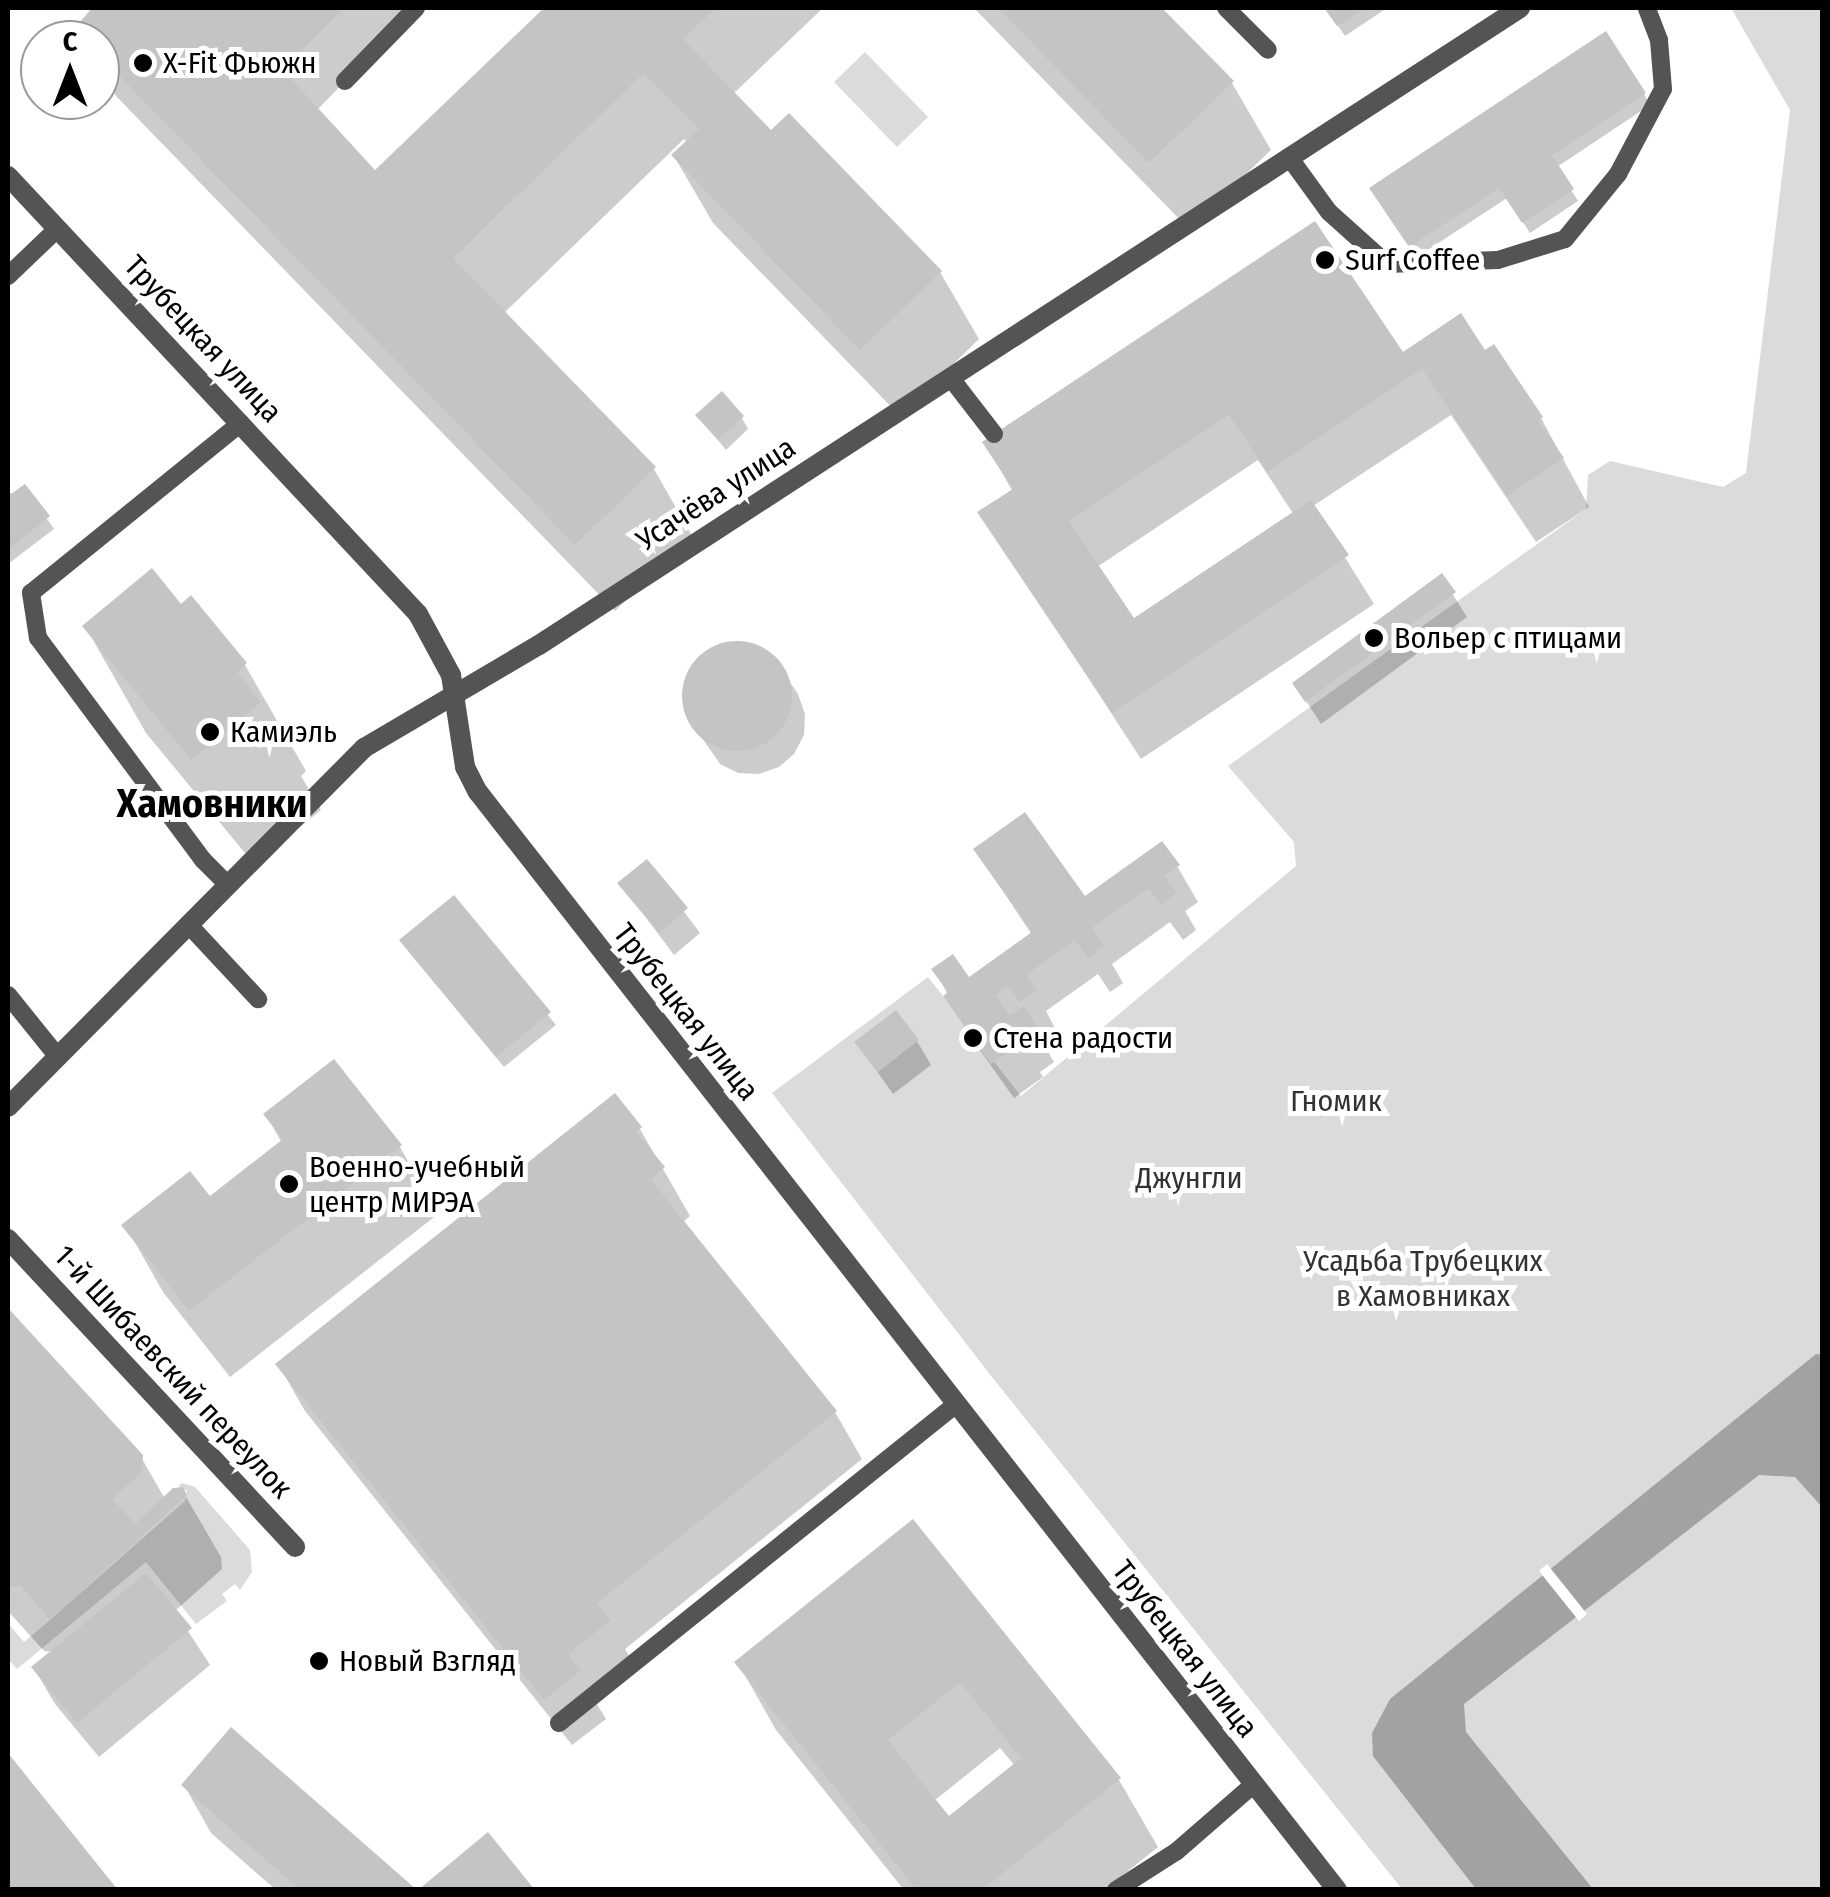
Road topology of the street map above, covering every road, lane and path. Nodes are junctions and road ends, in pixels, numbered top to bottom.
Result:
1 (416, 8) edge
2 (1226, 8) edge
3 (1520, 8) edge
4 (1646, 8) edge
5 (1268, 50) dead end
6 (345, 81) dead end
7 (1290, 157) junction
8 (8, 176) edge
9 (57, 228) junction
10 (8, 276) edge
11 (950, 377) junction
12 (241, 423) junction
13 (994, 434) dead end
14 (455, 691) junction
15 (226, 883) junction
16 (188, 924) junction
17 (8, 995) edge
18 (258, 999) dead end
19 (58, 1056) junction
20 (8, 1106) edge
21 (8, 1239) edge
22 (955, 1405) junction
23 (296, 1546) dead end
24 (559, 1723) dead end
25 (1254, 1784) junction
26 (1116, 1890) edge
27 (1337, 1890) edge

1 - 6 lane
2 - 5 lane
3 - 7 street, Усачёва улица
4 - 7 lane
7 - 11 street, Усачёва улица
8 - 9 street, Трубецкая улица
9 - 10 lane
9 - 12 street, Трубецкая улица
11 - 13 lane
11 - 14 street, Усачёва улица
12 - 14 street, Трубецкая улица
12 - 15 lane
14 - 15 street, Усачёва улица
14 - 22 street, Трубецкая улица
15 - 16 street, Усачёва улица
16 - 18 lane
16 - 19 street, Усачёва улица
17 - 19 lane
19 - 20 street, Усачёва улица
21 - 23 street, 1-й Шибаевский переулок
22 - 24 lane
22 - 25 street, Трубецкая улица
25 - 26 lane
25 - 27 street, Трубецкая улица

